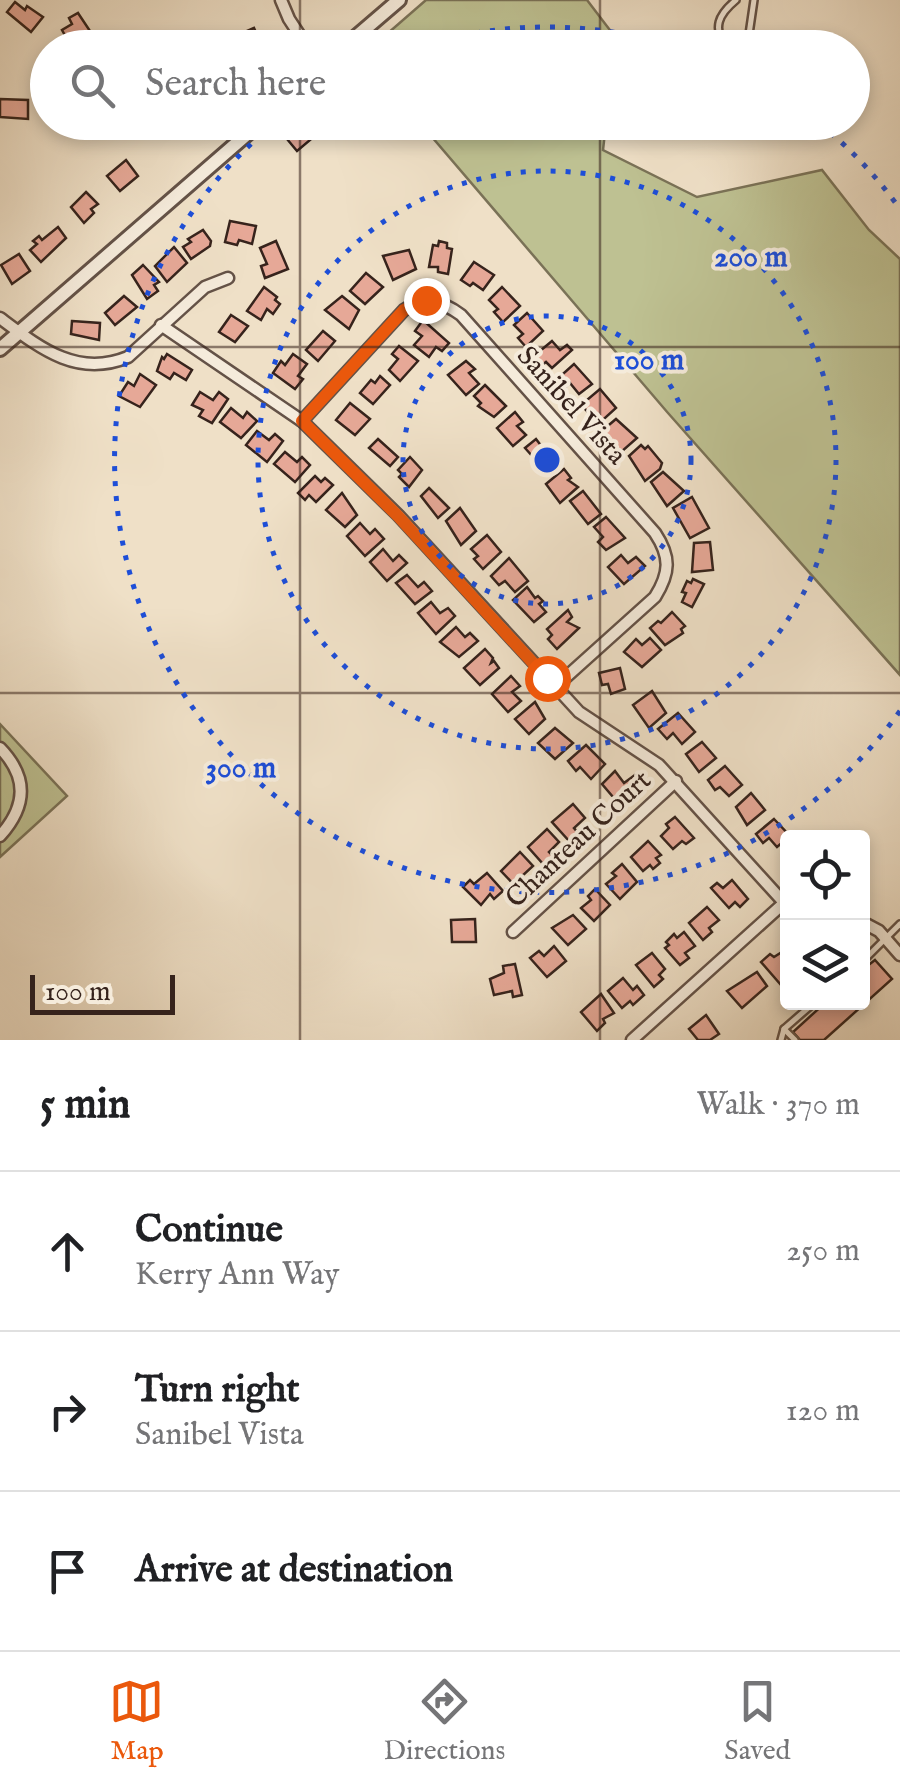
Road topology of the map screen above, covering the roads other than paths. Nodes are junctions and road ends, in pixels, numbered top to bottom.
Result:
1 (281, 0) edge
2 (399, 0) edge
3 (736, 0) edge
4 (754, 0) edge
5 (296, 30) edge
6 (364, 30) edge
7 (716, 30) edge
8 (750, 30) edge
9 (239, 140) edge
10 (228, 278) dead end
11 (0, 318) edge
12 (162, 325) junction
13 (18, 332) junction
14 (0, 349) edge
15 (302, 421) junction
16 (556, 687) junction
17 (0, 748) edge
18 (676, 781) junction
19 (0, 836) edge
20 (780, 898) edge
21 (780, 910) edge
22 (900, 924) edge
23 (870, 926) edge
24 (513, 932) dead end
25 (887, 940) junction
26 (870, 955) edge
27 (900, 955) edge
28 (806, 1010) edge
29 (784, 1029) junction
30 (632, 1040) edge
31 (780, 1040) edge
32 (794, 1040) edge

1 - 5 street
2 - 6 street
3 - 7 lane
4 - 8 lane
9 - 13 street
10 - 12 street
11 - 13 street
12 - 13 street
12 - 15 street
13 - 14 street
15 - 16 street
15 - 16 street, Sanibel Vista
16 - 18 street
17 - 19 street
18 - 20 street
18 - 24 street, Chanteau Court
21 - 30 street
22 - 25 lane
23 - 25 street
25 - 26 lane
25 - 27 street
28 - 29 lane
29 - 31 lane
29 - 32 lane

